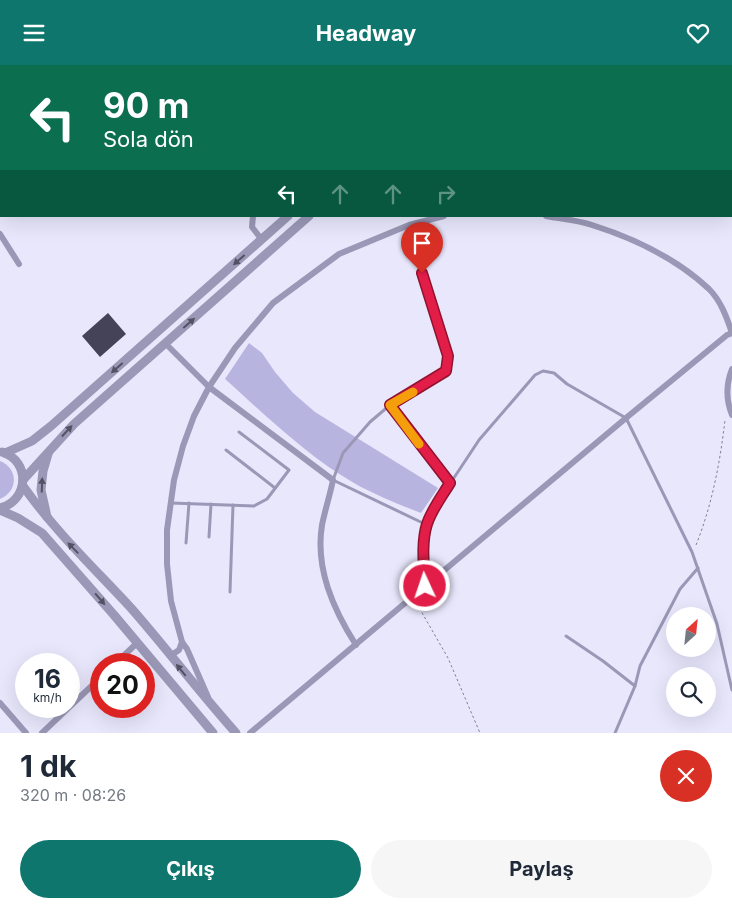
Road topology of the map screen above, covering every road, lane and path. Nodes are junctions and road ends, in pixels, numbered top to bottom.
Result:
1 (253, 217) edge
2 (287, 217) edge
3 (307, 217) edge
4 (440, 217) edge
5 (551, 217) edge
6 (409, 225) junction
7 (0, 234) edge
8 (262, 240) junction
9 (19, 264) dead end
10 (732, 333) edge
11 (165, 343) junction
12 (732, 369) edge
13 (209, 387) junction
14 (390, 405) junction
15 (731, 412) edge
16 (626, 418) junction
17 (239, 432) dead end
18 (49, 450) junction
19 (226, 450) dead end
20 (3, 452) edge
21 (333, 480) junction
22 (23, 483) junction
23 (450, 483) junction
24 (275, 489) junction
25 (170, 503) junction
26 (189, 503) junction
27 (211, 504) junction
28 (233, 505) junction
29 (0, 509) edge
30 (48, 519) junction
31 (427, 525) junction
32 (209, 537) dead end
33 (186, 543) dead end
34 (692, 552) junction
35 (698, 568) junction
36 (425, 586) junction
37 (230, 592) dead end
38 (413, 597) junction
39 (566, 637) dead end
40 (182, 642) junction
41 (137, 643) junction
42 (356, 645) junction
43 (127, 653) edge
44 (170, 656) junction
45 (635, 685) junction
46 (90, 687) edge
47 (732, 690) edge
48 (0, 703) edge
49 (213, 708) junction
50 (26, 733) edge
51 (42, 733) edge
52 (213, 733) edge
53 (236, 733) edge
54 (250, 733) edge
55 (480, 733) edge
56 (615, 733) edge

1 - 8 street
2 - 8 street
11 -> 3 street
4 - 6 street
5 - 10 street
6 - 13 street
6 - 14 lane
7 - 9 street
8 -> 20 street
10 - 16 street
11 - 13 street
18 -> 11 street
12 - 15 street
13 - 21 street
13 - 25 street
14 - 21 lane
14 - 23 lane
15 - 34 path
16 - 23 lane
16 - 34 lane
16 - 36 street
17 - 24 lane
18 - 22 street
30 -> 18 street
19 - 24 lane
20 - 22 street
21 - 31 lane
21 - 42 street
22 - 29 street
22 - 30 street
23 - 31 lane
24 - 28 lane
25 - 26 lane
25 - 40 street
26 - 27 lane
26 - 33 lane
27 - 28 lane
27 - 32 lane
28 - 37 lane
29 -> 41 street
44 -> 30 street
31 - 36 lane
34 - 35 lane
35 - 45 lane
35 - 47 lane
36 - 38 street
38 - 42 street
38 - 55 path
39 - 45 lane
40 - 44 street
40 - 49 street
41 - 43 street
41 - 52 street
42 - 54 street
49 -> 44 street
45 - 56 lane
46 - 51 street
48 - 50 street
49 - 53 street

